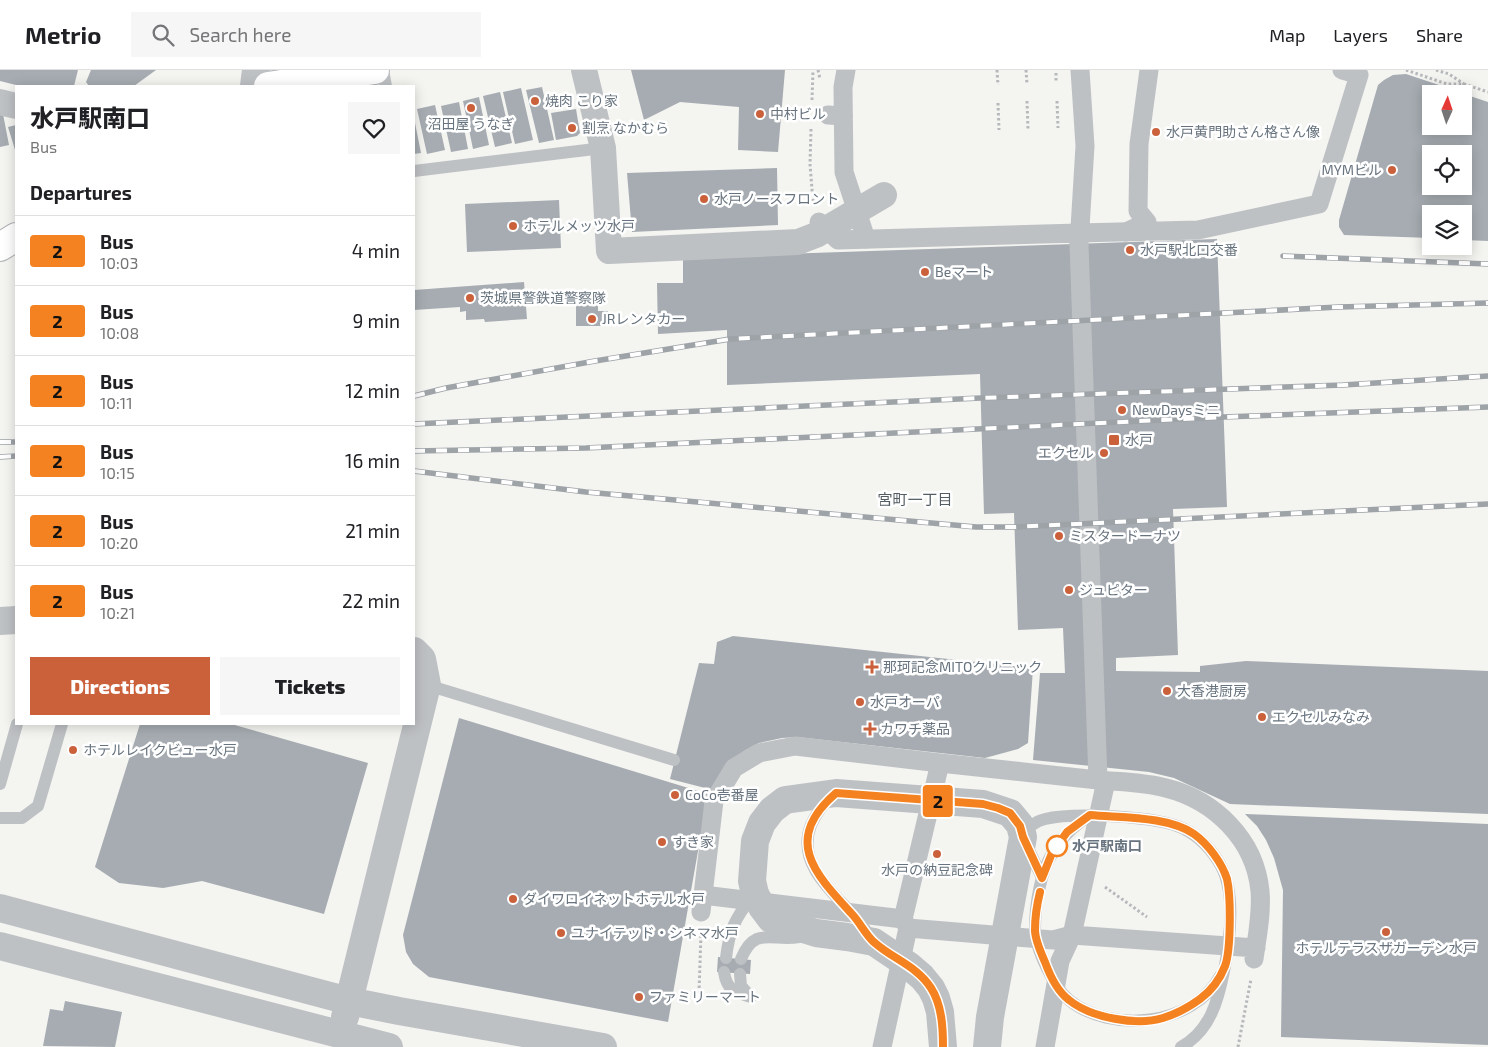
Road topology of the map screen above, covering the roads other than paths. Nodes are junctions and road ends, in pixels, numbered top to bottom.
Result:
1 (256, 70) edge
2 (375, 70) edge
3 (383, 70) edge
4 (584, 70) edge
5 (846, 70) edge
6 (1080, 70) edge
7 (1149, 70) edge
8 (1357, 72) edge
9 (254, 85) edge
10 (275, 85) edge
11 (386, 85) edge
12 (0, 102) edge
13 (15, 106) edge
14 (603, 148) junction
15 (415, 171) edge
16 (884, 195) dead end
17 (818, 221) road end
18 (1126, 232) junction
19 (15, 237) edge
20 (1079, 238) junction
21 (866, 239) junction
22 (0, 247) edge
23 (15, 620) edge
24 (0, 621) edge
25 (415, 652) edge
26 (427, 685) junction
27 (17, 725) edge
28 (62, 725) edge
29 (674, 760) dead end
30 (940, 763) junction
31 (1102, 780) junction
32 (0, 784) edge
33 (836, 793) junction
34 (1090, 815) junction
35 (0, 818) edge
36 (1023, 837) junction
37 (1042, 878) junction
38 (755, 894) junction
39 (0, 908) edge
40 (906, 923) junction
41 (816, 934) junction
42 (1072, 935) junction
43 (874, 942) junction
44 (0, 946) edge
45 (726, 958) dead end
46 (741, 959) dead end
47 (1225, 965) junction
48 (724, 972) dead end
49 (740, 974) dead end
50 (349, 1001) junction
51 (341, 1036) junction
52 (390, 1047) edge
53 (603, 1047) edge
54 (882, 1047) edge
55 (944, 1047) edge
56 (987, 1047) edge
57 (1045, 1047) edge
58 (1181, 1047) edge

1 - 9 street
2 - 10 main road
3 - 11 lane
4 - 14 street
5 - 21 street, bridge
6 - 20 street, bridge
7 - 18 street
8 - 18 street, bridge
12 - 13 street
14 - 15 lane
14 - 16 street
17 - 21 street
18 - 20 street, bridge
19 - 22 main road
20 - 21 street
20 - 31 street
23 - 24 street
25 - 26 street
26 - 29 lane
26 - 50 street
27 - 32 lane
28 - 35 lane
30 - 31 street
30 - 40 street
30 - 40 street
31 - 42 street
31 - 42 street
33 - 36 street
33 - 38 street
33 - 43 lane
34 - 36 lane
34 - 37 lane
34 - 47 lane
36 - 37 lane
36 - 56 street
37 - 47 lane
38 - 41 street
38 - 45 lane
39 - 50 street
40 - 42 street
40 - 54 street
41 - 43 street
41 - 46 lane
42 - 57 street
43 - 55 street
44 - 51 street
47 - 58 lane
48 - 49 lane
50 - 51 street
50 - 53 street
51 - 52 street

